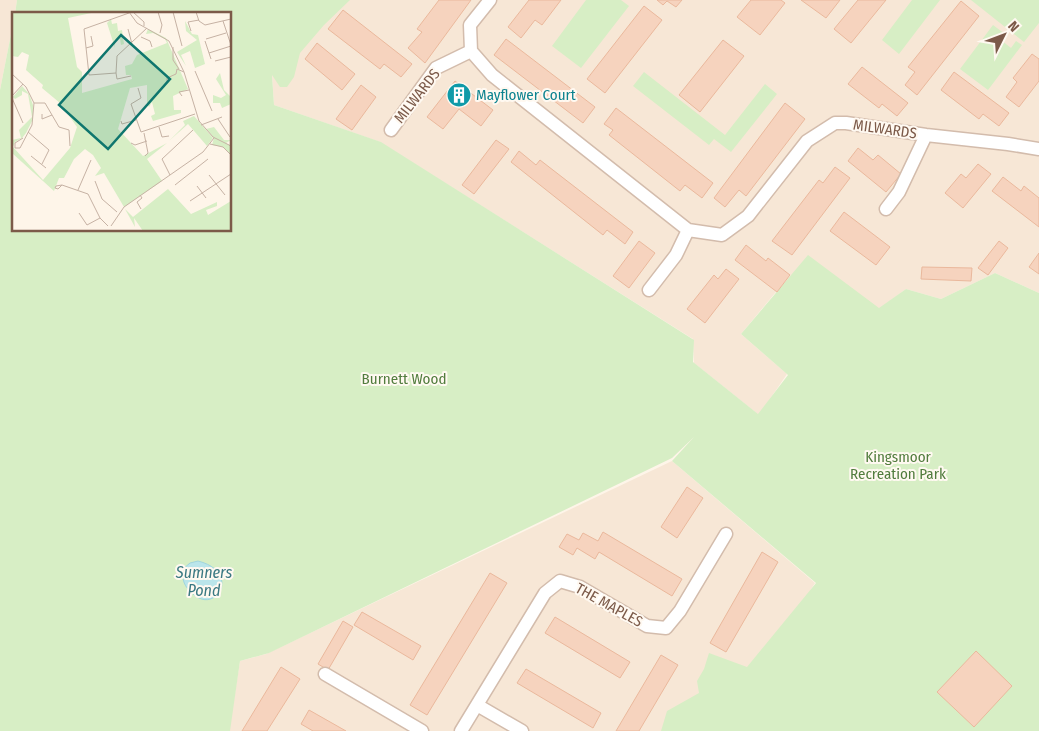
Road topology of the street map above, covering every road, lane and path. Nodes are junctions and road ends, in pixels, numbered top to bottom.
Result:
1 (490, 0) edge
2 (472, 51) junction
3 (391, 130) dead end
4 (926, 135) junction
5 (1039, 149) edge
6 (886, 209) dead end
7 (688, 230) junction
8 (649, 290) dead end
9 (726, 534) dead end
10 (325, 674) dead end
11 (477, 705) junction
12 (422, 731) edge
13 (460, 731) edge
14 (522, 731) edge

1 - 2 street
2 - 3 street, MILWARDS
2 - 7 street
4 - 5 street, MILWARDS
4 - 6 street
4 - 7 street, MILWARDS
7 - 8 street
9 - 11 street, THE MAPLES
10 - 12 street
11 - 13 street, THE MAPLES
11 - 14 street

